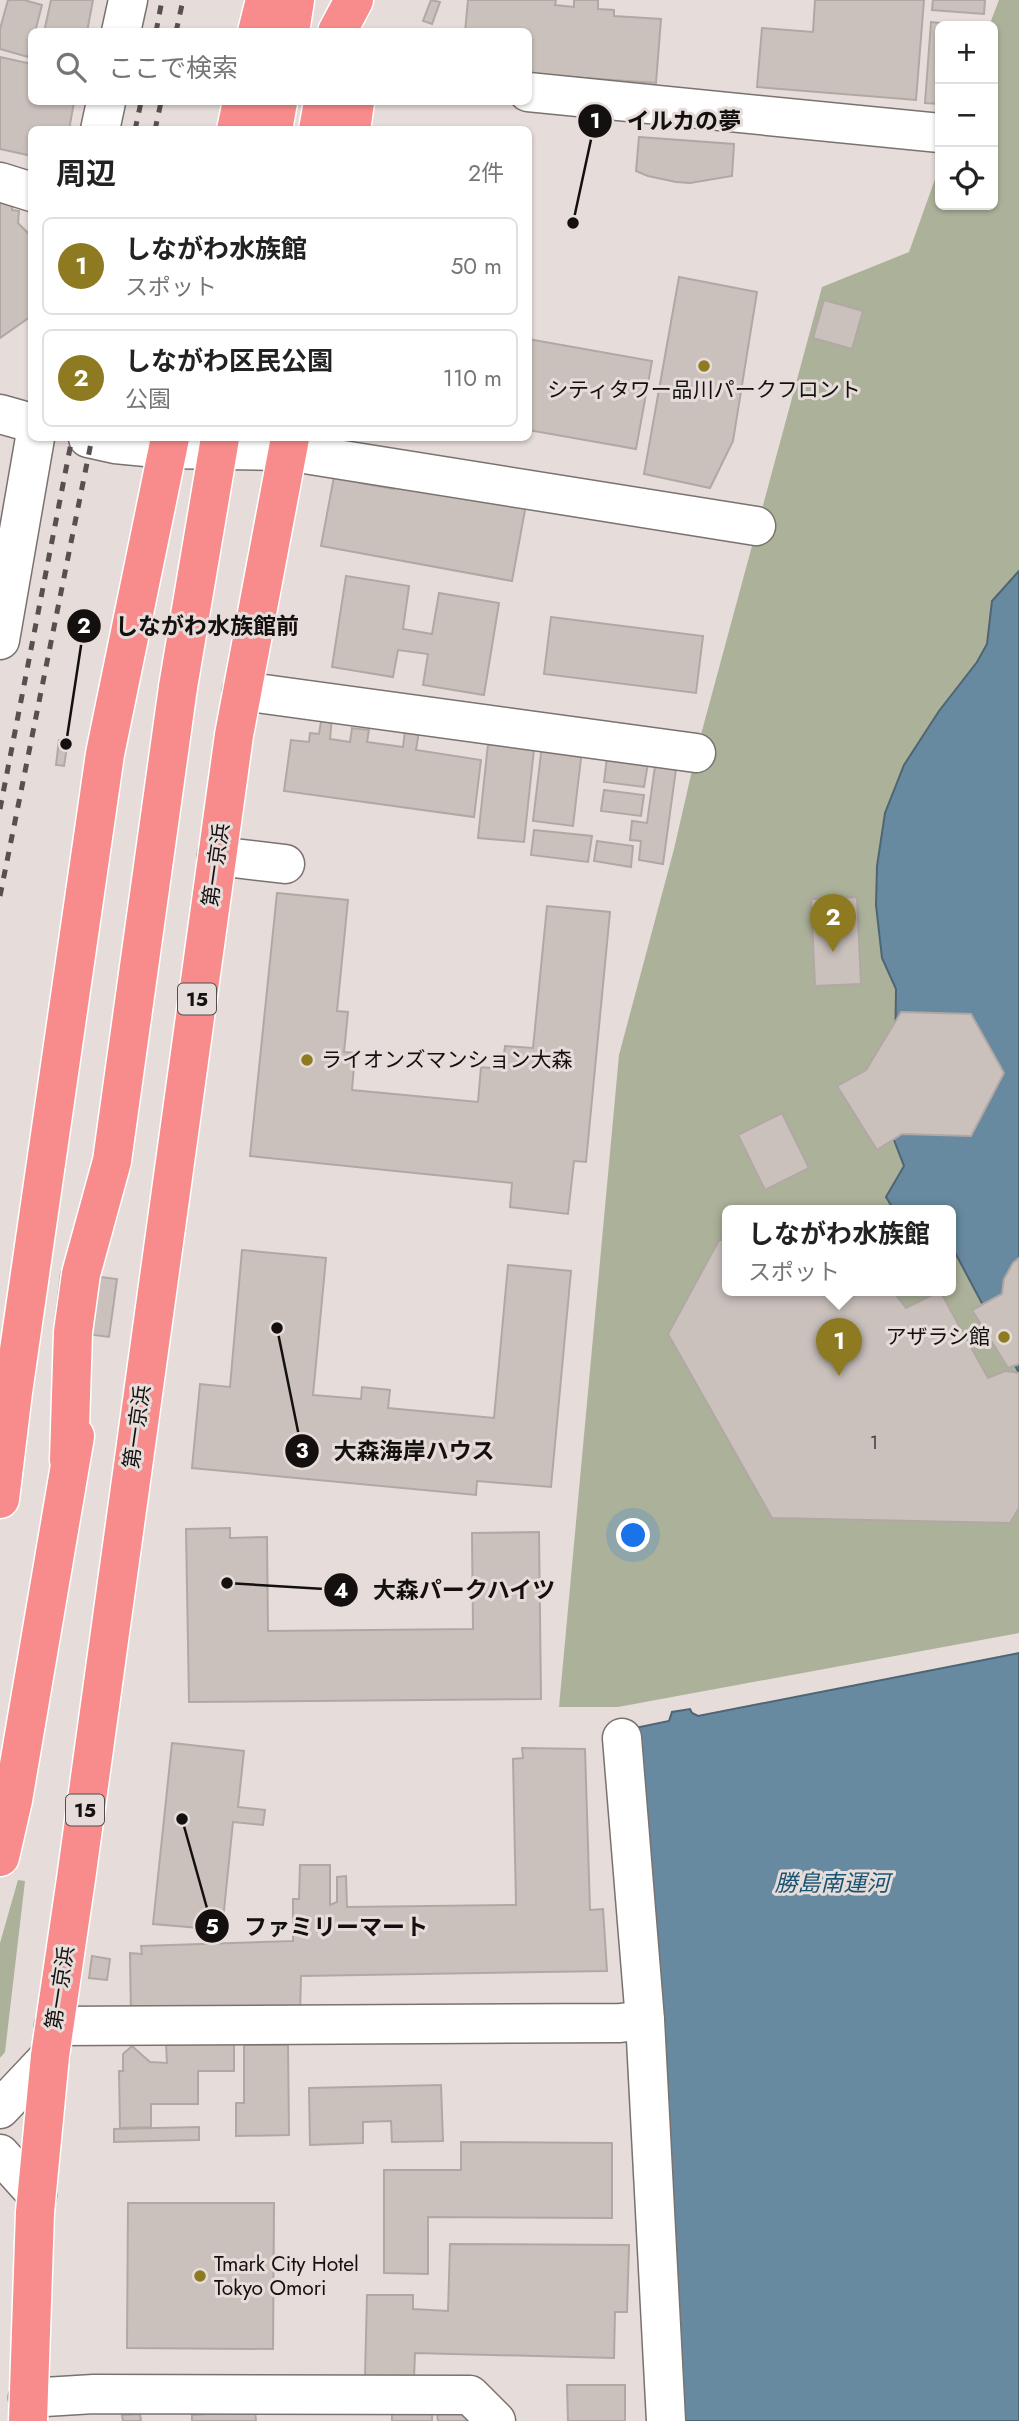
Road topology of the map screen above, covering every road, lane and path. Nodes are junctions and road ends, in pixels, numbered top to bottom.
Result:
1 (128, 0) edge
2 (265, 0) edge
3 (295, 0) edge
4 (354, 0) edge
5 (369, 0) edge
6 (122, 28) edge
7 (258, 28) edge
8 (291, 28) edge
9 (339, 28) edge
10 (366, 28) edge
11 (532, 93) edge
12 (105, 105) edge
13 (241, 105) edge
14 (277, 105) edge
15 (322, 105) edge
16 (355, 105) edge
17 (101, 126) edge
18 (237, 126) edge
19 (274, 126) edge
20 (319, 126) edge
21 (352, 126) edge
22 (935, 133) edge
23 (0, 182) edge
24 (28, 191) edge
25 (0, 414) edge
26 (28, 422) edge
27 (28, 432) edge
28 (33, 441) edge
29 (102, 441) edge
30 (178, 441) edge
31 (219, 441) edge
32 (288, 444) edge
33 (0, 457) edge
34 (756, 526) dead end
35 (0, 640) edge
36 (242, 691) junction
37 (696, 753) dead end
38 (217, 856) junction
39 (285, 864) dead end
40 (6, 1391) edge
41 (0, 1499) edge
42 (622, 1738) dead end
43 (0, 1857) edge
44 (645, 2020) junction
45 (52, 2041) junction
46 (0, 2109) edge
47 (0, 2154) edge
48 (37, 2195) junction
49 (28, 2410) edge
50 (496, 2421) edge
51 (666, 2421) edge

1 - 6 street
2 - 7 highway
3 - 8 highway
4 - 9 highway
5 - 10 highway
11 - 22 street
12 - 17 street
13 - 18 highway
14 - 19 highway
15 - 20 highway
16 - 21 highway
23 - 24 street
25 - 26 street
27 - 33 street
28 - 35 street
29 - 30 street
30 - 32 street
30 - 40 highway
31 - 43 highway, bridge
32 - 34 street
32 - 36 highway, 第一京浜 / 15
36 - 37 street
36 - 38 highway, 第一京浜 / 15
38 - 39 street
38 - 45 highway, 第一京浜 / 15
40 - 41 highway
42 - 44 street
44 - 45 street
44 - 51 street
45 - 46 street
45 - 48 highway, 第一京浜 / 15
47 - 48 street
48 - 49 highway, 第一京浜 / 15
49 - 50 street

